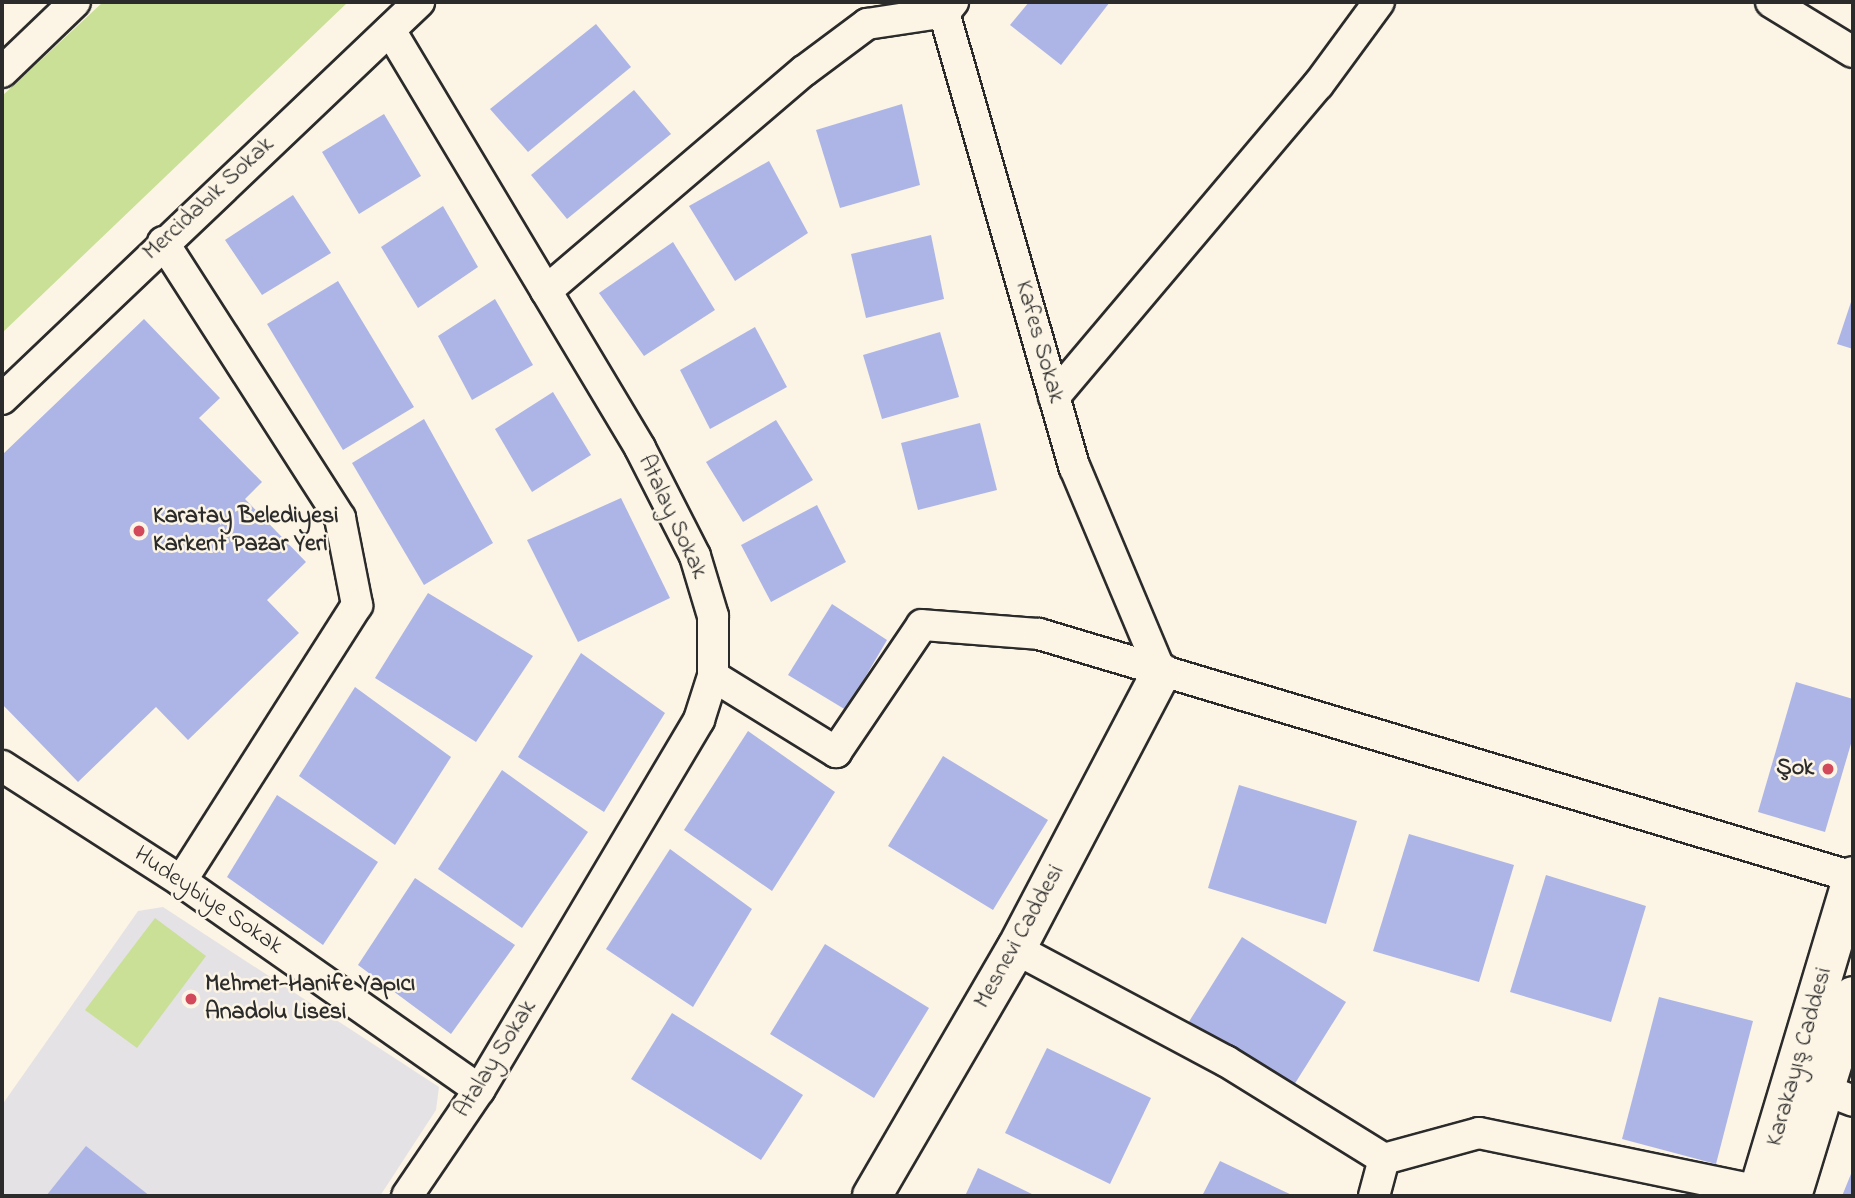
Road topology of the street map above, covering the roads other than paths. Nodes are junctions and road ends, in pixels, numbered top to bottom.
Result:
1 (75, 2) edge
2 (419, 2) edge
3 (1379, 2) edge
4 (1771, 2) edge
5 (946, 5) edge
6 (390, 30) junction
7 (1853, 52) edge
8 (2, 72) edge
9 (163, 242) junction
10 (546, 291) junction
11 (1054, 397) junction
12 (2, 399) edge
13 (1161, 673) junction
14 (713, 676) junction
15 (2, 765) edge
16 (1853, 876) edge
17 (181, 881) junction
18 (1016, 949) junction
19 (1853, 996) edge
20 (480, 1090) junction
21 (1839, 1095) edge
22 (1384, 1159) junction
23 (1769, 1195) edge
24 (407, 1196) edge
25 (872, 1196) edge
26 (1374, 1196) edge

1 - 8 street
2 - 6 street, Mercidabık Sokak
3 - 11 street
4 - 7 street
5 - 10 street
5 - 11 street, Kafes Sokak
6 - 9 street, Mercidabık Sokak
6 - 10 street, Atalay Sokak
9 - 12 street, Mercidabık Sokak
9 - 17 street
10 - 14 street, Atalay Sokak
11 - 13 street, Kafes Sokak
13 - 14 street
13 - 16 street
13 - 18 street, Mesnevi Caddesi
14 - 20 street, Atalay Sokak
15 - 17 street, Hudeybiye Sokak
16 - 23 street, Karakayış Caddesi
17 - 20 street, Hudeybiye Sokak
18 - 22 street
18 - 25 street, Mesnevi Caddesi
19 - 21 street, Karakayış Caddesi
20 - 24 street, Atalay Sokak
21 - 23 street, Karakayış Caddesi
22 - 23 street
22 - 26 street

